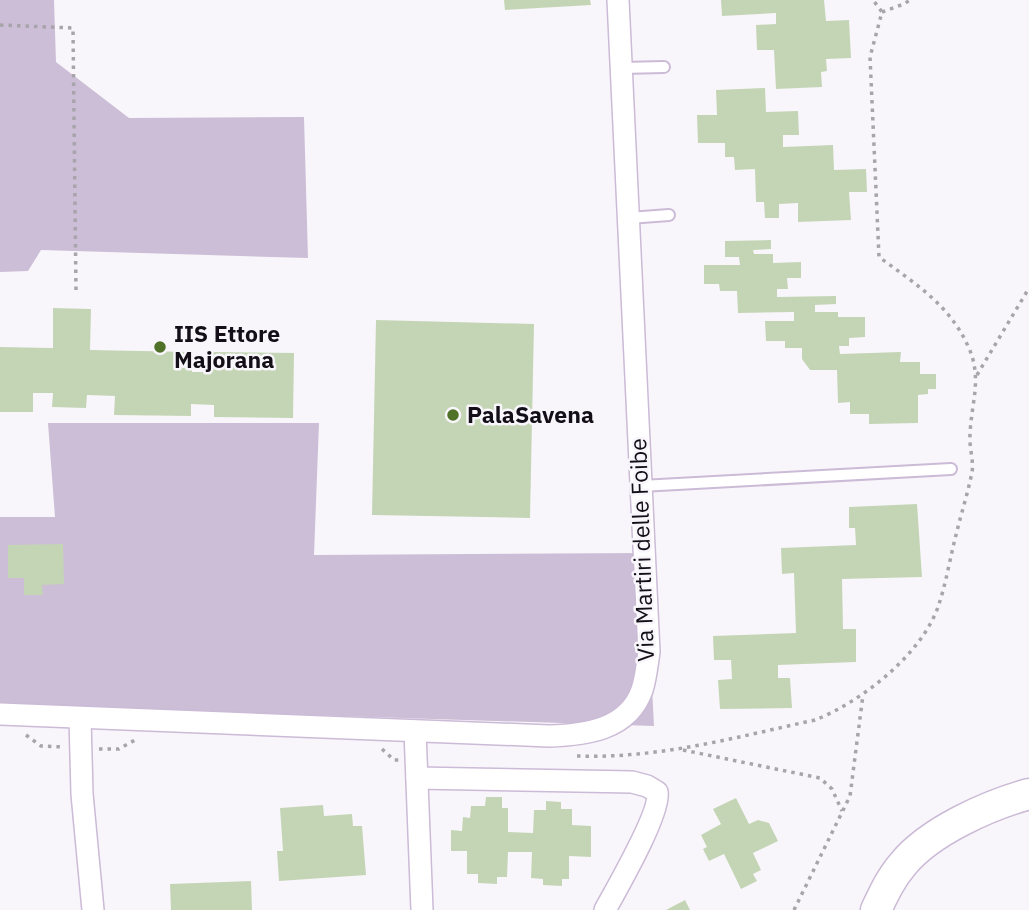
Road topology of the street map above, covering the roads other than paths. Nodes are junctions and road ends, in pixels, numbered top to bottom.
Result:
1 (618, 0) edge
2 (664, 67) dead end
3 (622, 68) junction
4 (669, 215) dead end
5 (629, 218) junction
6 (951, 469) dead end
7 (642, 486) junction
8 (0, 714) edge
9 (80, 718) junction
10 (415, 731) junction
11 (417, 778) junction
12 (1029, 794) edge
13 (93, 910) edge
14 (422, 910) edge
15 (605, 910) edge
16 (876, 910) edge

1 - 3 street, Via Martiri delle Foibe
2 - 3 lane
3 - 5 street, Via Martiri delle Foibe
4 - 5 lane
5 - 7 street, Via Martiri delle Foibe
6 - 7 lane
7 - 10 street, Via Martiri delle Foibe
8 - 9 street, Via Martiri delle Foibe
9 - 10 street, Via Martiri delle Foibe
9 - 13 street
10 - 11 street
11 - 14 street
11 - 15 street
12 - 16 main road

